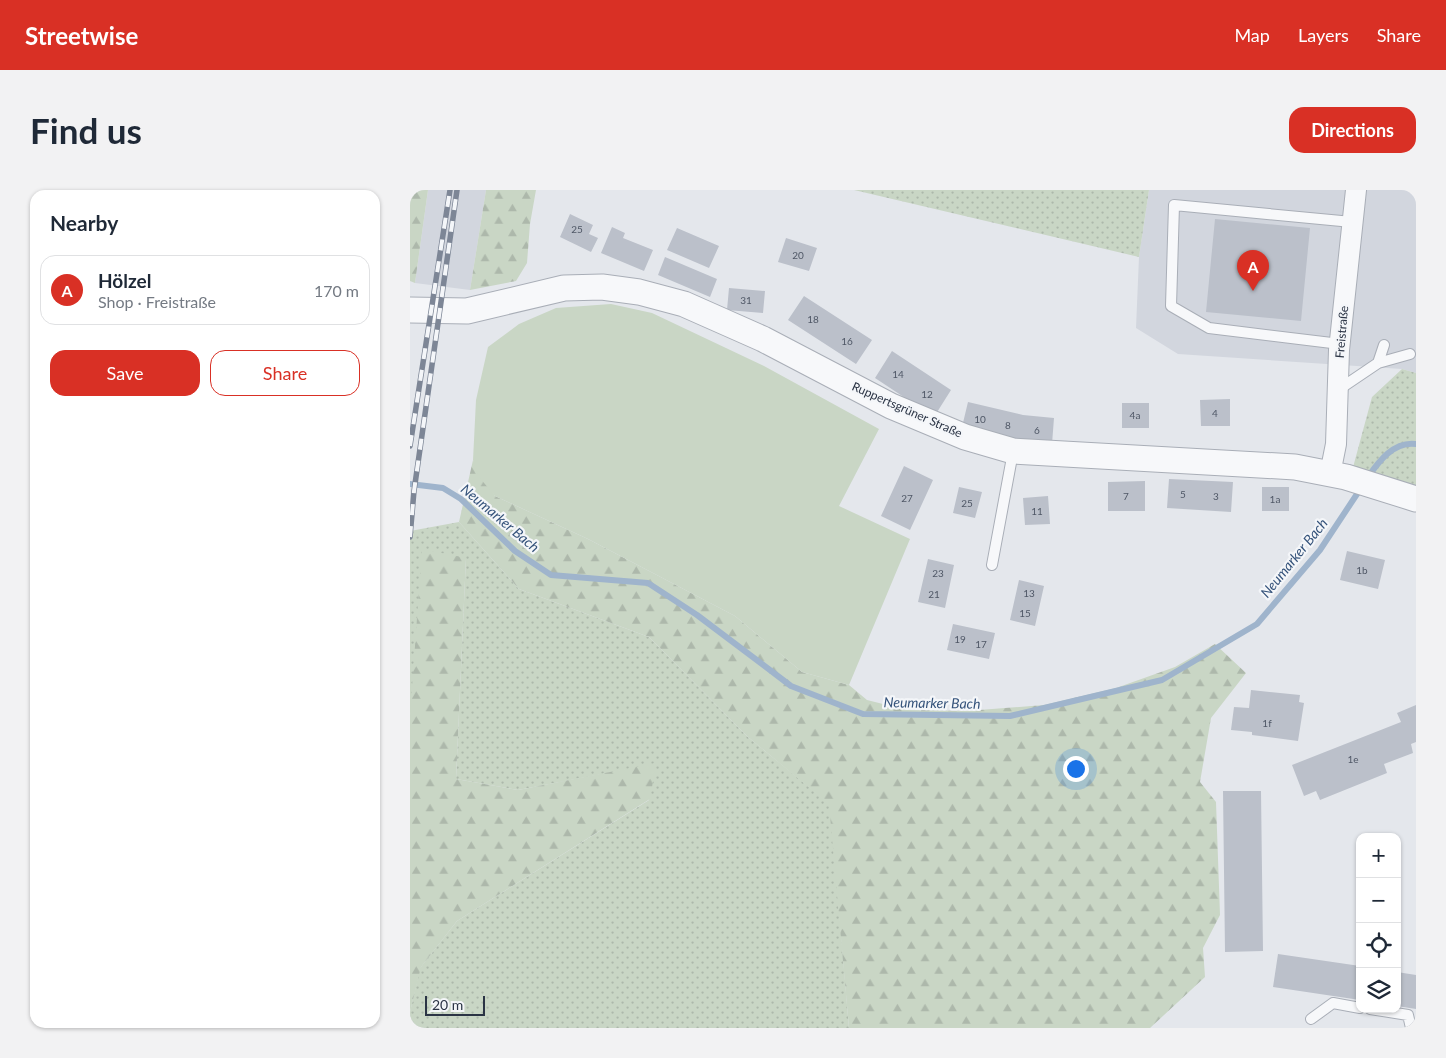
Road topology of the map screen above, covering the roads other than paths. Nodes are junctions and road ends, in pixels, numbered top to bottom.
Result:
1 (1356, 190) edge
2 (1352, 222) junction
3 (412, 311) edge
4 (1340, 344) junction
5 (1384, 345) dead end
6 (1410, 354) dead end
7 (1378, 363) junction
8 (1338, 390) junction
9 (1013, 451) junction
10 (1338, 475) junction
11 (1416, 499) edge
12 (992, 565) dead end
13 (1356, 1007) edge
14 (1395, 1013) edge
15 (1311, 1019) dead end
16 (1411, 1028) edge

1 - 2 street, Freistraße
2 - 4 street, Freistraße
2 - 4 lane
3 - 9 street, Ruppertsgrüner Straße
4 - 8 street, Freistraße
5 - 7 lane
6 - 7 lane
7 - 8 lane
8 - 10 street, Freistraße
9 - 10 street, Ruppertsgrüner Straße
9 - 12 lane
10 - 11 street, Ruppertsgrüner Straße
13 - 15 lane
14 - 16 lane

